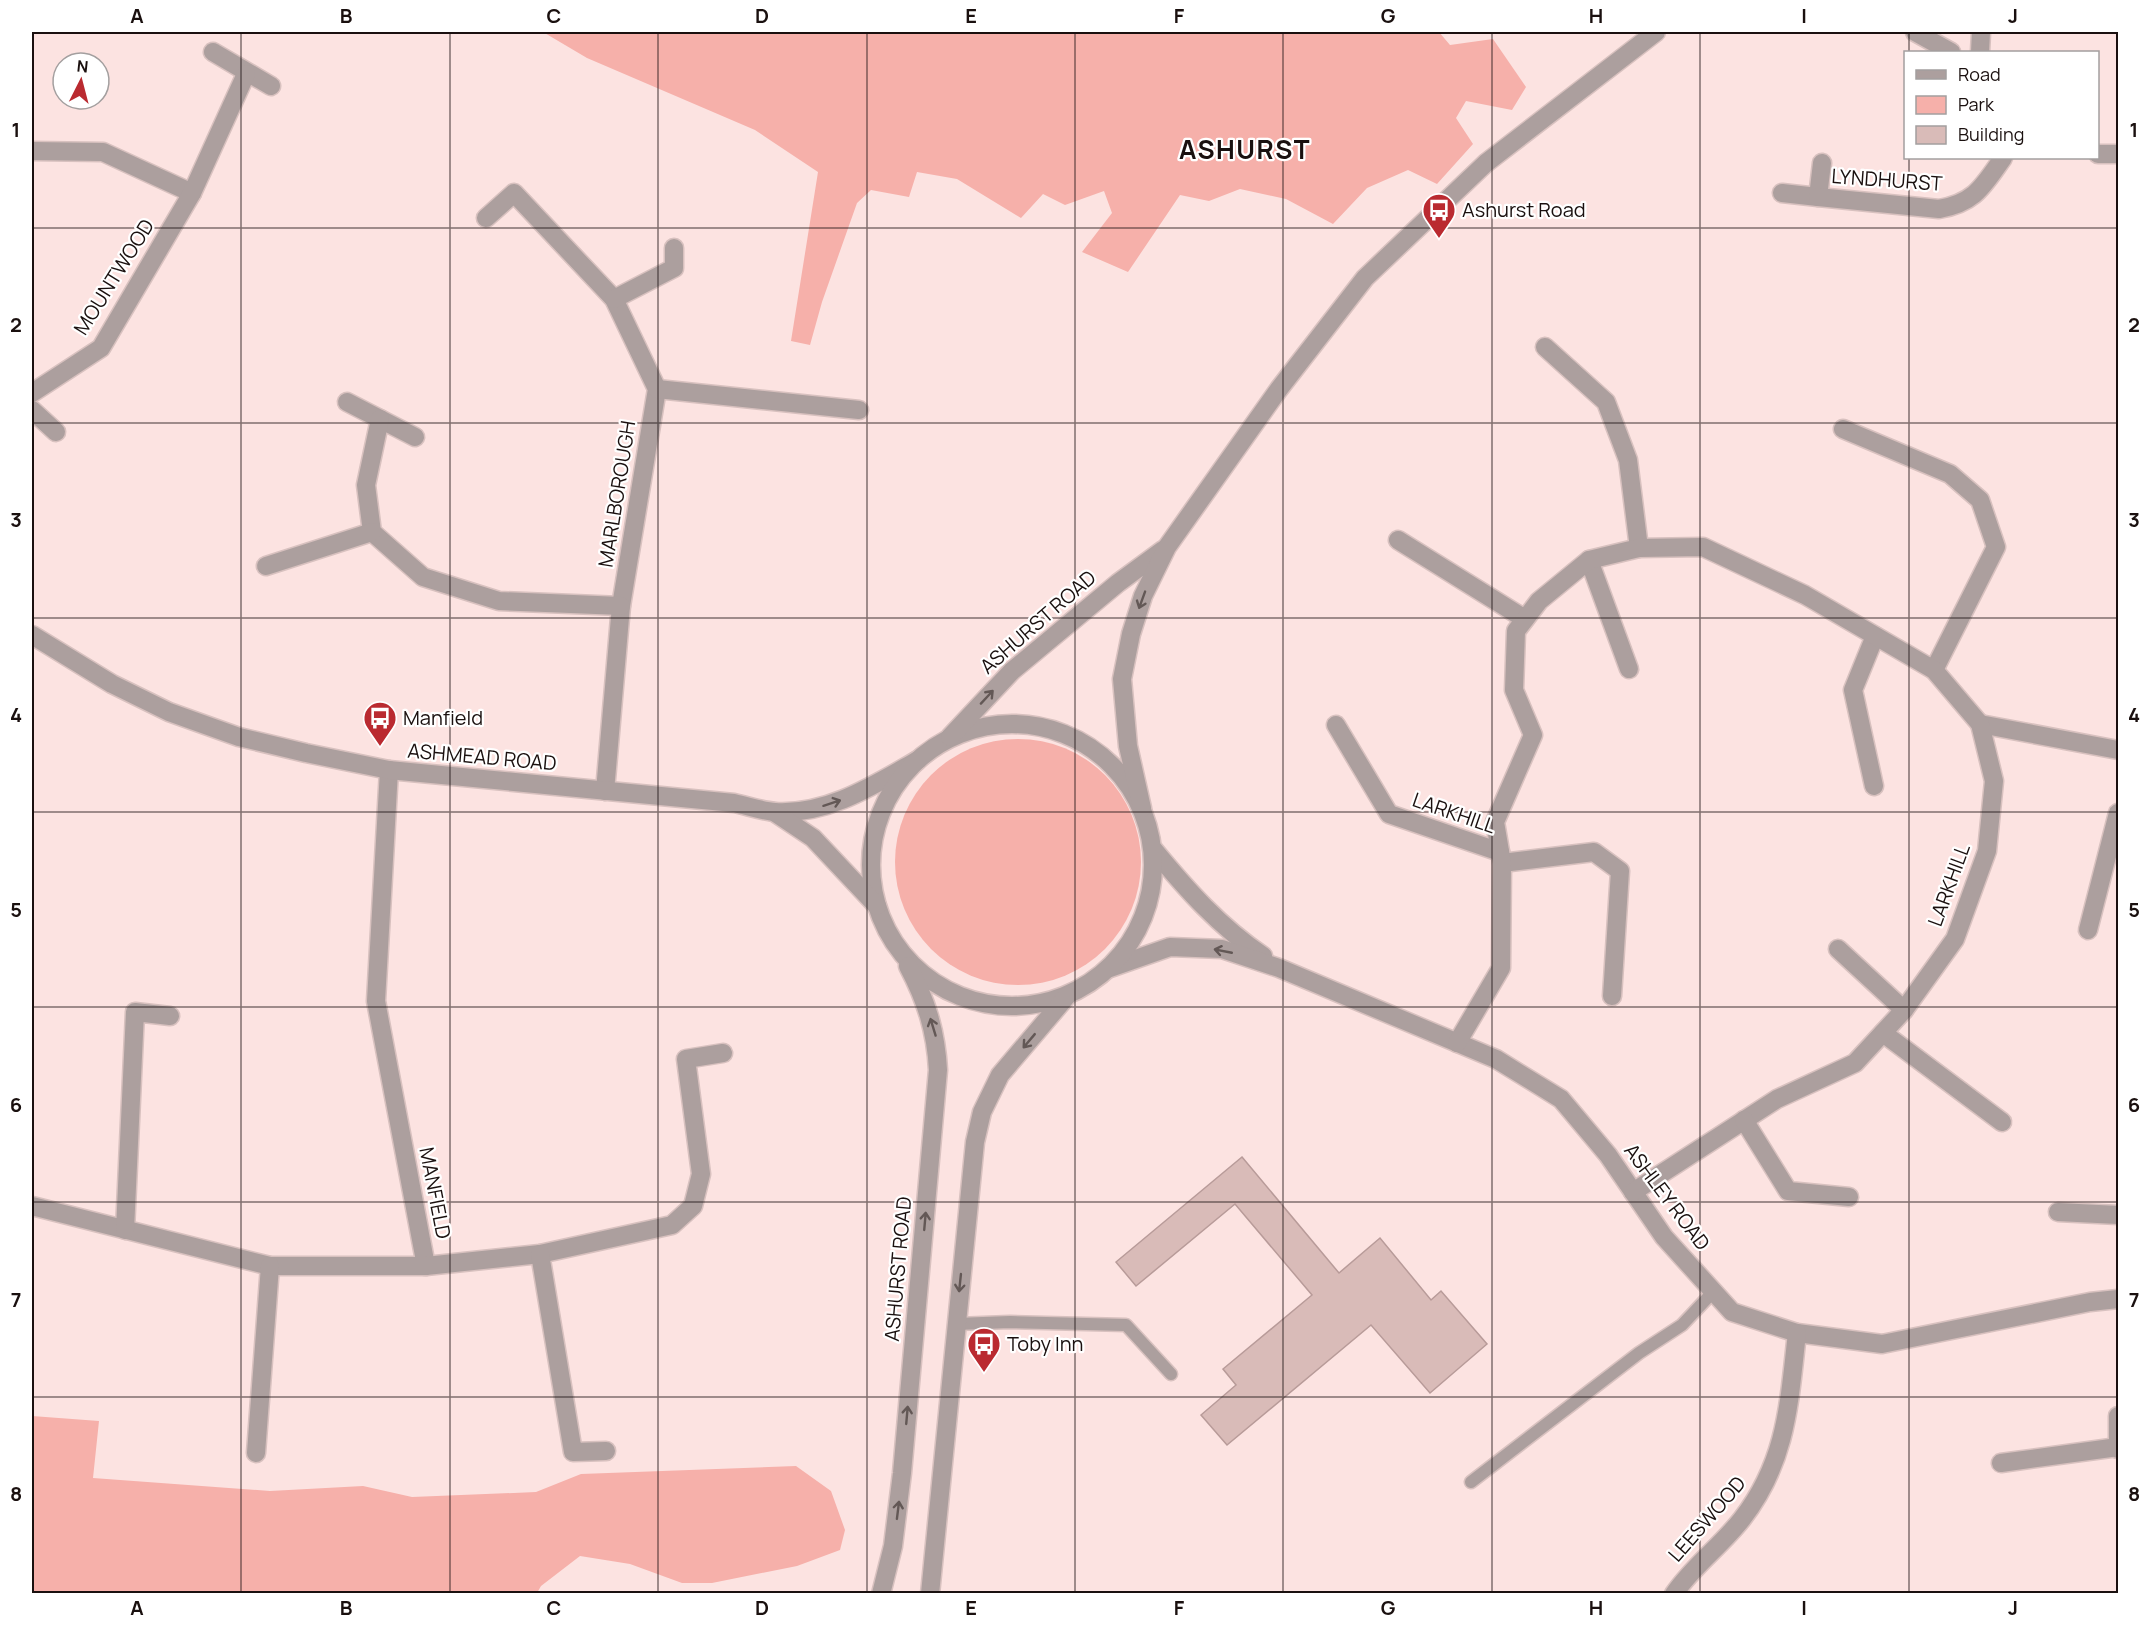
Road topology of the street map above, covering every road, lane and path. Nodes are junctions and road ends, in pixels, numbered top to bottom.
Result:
1 (1656, 32) edge
2 (1915, 32) edge
3 (1981, 32) edge
4 (1949, 51) edge
5 (1980, 51) edge
6 (213, 52) dead end
7 (246, 74) junction
8 (271, 86) dead end
9 (32, 151) edge
10 (2099, 154) edge
11 (2118, 154) edge
12 (2001, 159) edge
13 (1822, 164) dead end
14 (192, 193) junction
15 (1782, 193) dead end
16 (1818, 197) junction
17 (486, 218) dead end
18 (674, 248) dead end
19 (614, 299) junction
20 (1545, 347) dead end
21 (657, 388) junction
22 (32, 393) edge
23 (347, 402) dead end
24 (32, 410) edge
25 (859, 410) dead end
26 (380, 419) junction
27 (1843, 429) dead end
28 (56, 432) dead end
29 (415, 437) dead end
30 (372, 532) junction
31 (1398, 540) dead end
32 (1167, 547) junction
33 (1639, 548) junction
34 (1589, 560) junction
35 (266, 566) dead end
36 (621, 606) junction
37 (1525, 619) junction
38 (32, 635) edge
39 (1875, 636) junction
40 (1629, 669) dead end
41 (1935, 670) junction
42 (1980, 724) junction
43 (1336, 725) dead end
44 (947, 740) junction
45 (2118, 750) edge
46 (918, 760) junction
47 (389, 770) junction
48 (1874, 786) dead end
49 (605, 791) junction
50 (1143, 808) junction
51 (774, 812) junction
52 (2118, 813) edge
53 (1154, 850) junction
54 (1501, 858) junction
55 (877, 906) junction
56 (2088, 930) dead end
57 (1838, 949) dead end
58 (902, 954) junction
59 (1110, 968) junction
60 (1279, 968) junction
61 (1066, 996) junction
62 (1612, 996) dead end
63 (1904, 1010) junction
64 (171, 1016) dead end
65 (1883, 1033) junction
66 (1457, 1043) junction
67 (723, 1053) dead end
68 (1744, 1120) junction
69 (2002, 1122) dead end
70 (1633, 1192) junction
71 (1848, 1197) dead end
72 (32, 1206) edge
73 (2058, 1212) dead end
74 (2118, 1215) edge
75 (125, 1230) junction
76 (540, 1254) junction
77 (270, 1266) junction
78 (426, 1266) junction
79 (1713, 1292) junction
80 (2118, 1299) edge
81 (956, 1324) junction
82 (1797, 1333) junction
83 (1171, 1374) dead end
84 (2118, 1416) edge
85 (2118, 1448) edge
86 (606, 1451) dead end
87 (256, 1453) dead end
88 (2001, 1463) dead end
89 (1472, 1482) dead end
90 (880, 1593) edge
91 (930, 1593) edge
92 (1674, 1593) edge

1 - 32 street, ASHURST ROAD
2 - 4 street
3 - 5 street
6 - 7 street
7 - 8 street
7 - 14 street, MOUNTWOOD
9 - 14 street
10 - 11 street
12 - 16 street, LYNDHURST
13 - 16 street, LYNDHURST
14 - 22 street, MOUNTWOOD
15 - 16 street, LYNDHURST
17 - 19 street
18 - 19 street
19 - 21 street
20 - 33 street
21 - 25 street
21 - 36 street, MARLBOROUGH
23 - 26 street
24 - 28 street
26 - 29 street
26 - 30 street
27 - 41 street
30 - 35 street
30 - 36 street
31 - 37 street
44 -> 32 street, ASHURST ROAD
32 -> 50 street, ASHURST ROAD
33 - 34 street, LARKHILL
33 - 39 street, LARKHILL
34 - 37 street, LARKHILL
34 - 40 street
36 - 49 street, MARLBOROUGH
37 - 54 street, LARKHILL
38 - 47 street, ASHMEAD ROAD
39 - 41 street, LARKHILL
39 - 48 street
41 - 42 street, LARKHILL
42 - 45 street
42 - 63 street, LARKHILL
43 - 54 street, LARKHILL
44 - 46 street
44 - 50 street
51 -> 46 street, ASHMEAD ROAD
46 - 55 street
47 - 49 street, ASHMEAD ROAD
47 - 78 street, MANFIELD
49 - 51 street, ASHMEAD ROAD
50 - 53 street, ASHURST ROAD
51 - 55 street, ASHMEAD ROAD
52 - 56 street
53 - 59 street
53 - 60 street, ASHLEY ROAD
54 - 62 street, LARKHILL
54 - 66 street, LARKHILL
55 - 58 street
57 - 63 street
58 - 61 street
90 -> 58 street, ASHURST ROAD
60 -> 59 street, ASHLEY ROAD
59 - 61 street
60 - 66 street, ASHLEY ROAD
61 -> 81 street
63 - 65 street, LARKHILL
64 - 75 street
65 - 68 street, LARKHILL
65 - 69 street
66 - 70 street, ASHLEY ROAD
67 - 76 street, MANFIELD
68 - 70 street, LARKHILL
68 - 71 street
70 - 79 street, ASHLEY ROAD
72 - 75 street, MANFIELD
73 - 74 street
75 - 77 street, MANFIELD
76 - 78 street, MANFIELD
76 - 86 street
77 - 78 street, MANFIELD
77 - 87 street
79 - 82 street, ASHLEY ROAD
79 - 89 lane
80 - 82 street, ASHLEY ROAD
81 - 83 lane
81 - 91 street
82 - 92 street, LEESWOOD
84 - 85 street
85 - 88 street

